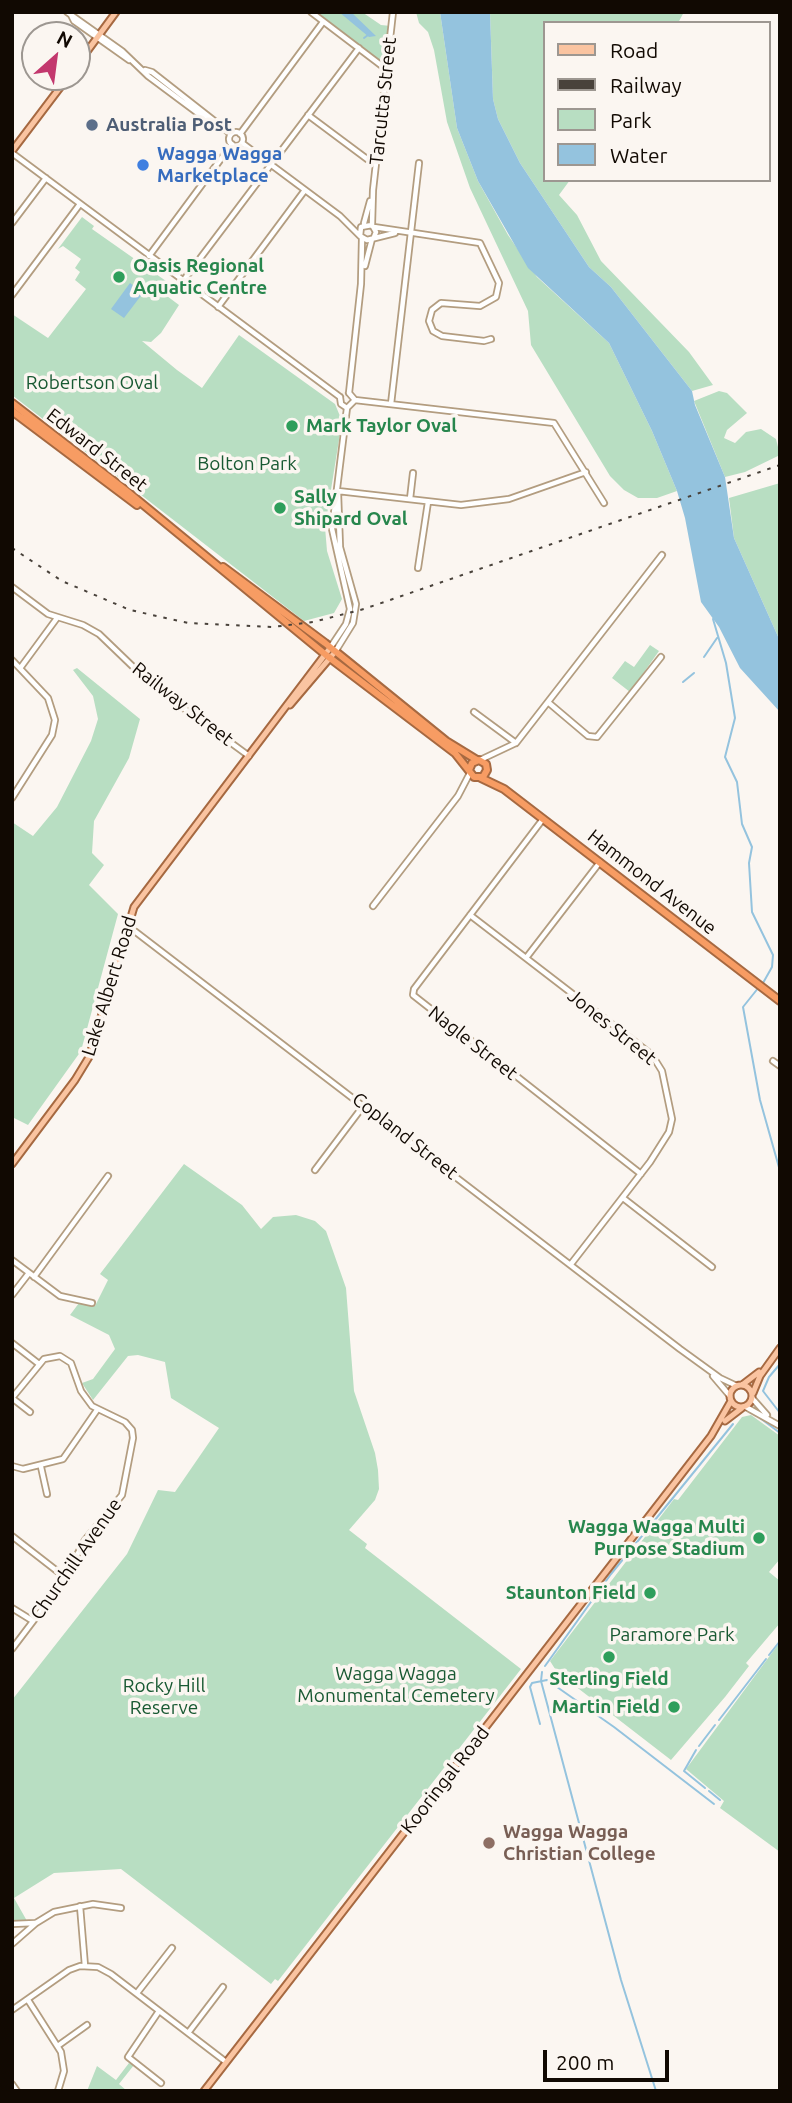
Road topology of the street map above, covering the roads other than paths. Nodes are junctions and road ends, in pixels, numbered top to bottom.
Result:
1 (116, 12) edge
2 (311, 12) edge
3 (393, 12) edge
4 (69, 14) edge
5 (324, 22) junction
6 (99, 36) junction
7 (91, 47) edge
8 (359, 48) junction
9 (386, 69) junction
10 (58, 91) edge
11 (308, 115) junction
12 (231, 134) junction
13 (240, 134) junction
14 (242, 143) junction
15 (232, 144) junction
16 (12, 152) edge
17 (376, 161) junction
18 (419, 163) dead end
19 (271, 164) junction
20 (46, 178) junction
21 (306, 190) junction
22 (373, 190) junction
23 (80, 204) junction
24 (340, 216) junction
25 (12, 223) edge
26 (363, 225) junction
27 (373, 226) junction
28 (402, 233) junction
29 (411, 234) junction
30 (361, 237) junction
31 (373, 238) junction
32 (149, 256) junction
33 (183, 281) junction
34 (361, 284) junction
35 (12, 295) edge
36 (218, 307) junction
37 (491, 338) dead end
38 (349, 393) junction
39 (340, 397) junction
40 (355, 400) junction
41 (12, 403) edge
42 (391, 404) junction
43 (347, 408) junction
44 (12, 411) edge
45 (586, 472) junction
46 (412, 473) dead end
47 (338, 491) junction
48 (410, 499) junction
49 (428, 502) junction
50 (604, 503) dead end
51 (162, 522) junction
52 (662, 555) dead end
53 (418, 568) dead end
54 (12, 587) edge
55 (57, 618) junction
56 (331, 653) junction
57 (661, 657) dead end
58 (12, 660) edge
59 (21, 667) junction
60 (549, 703) junction
61 (474, 712) dead end
62 (516, 743) junction
63 (497, 753) junction
64 (250, 756) junction
65 (478, 760) junction
66 (487, 768) junction
67 (470, 771) junction
68 (479, 778) junction
69 (504, 789) junction
70 (458, 796) junction
71 (12, 798) edge
72 (544, 818) junction
73 (600, 862) junction
74 (373, 906) dead end
75 (470, 915) junction
76 (127, 926) junction
77 (526, 958) junction
78 (780, 1001) edge
79 (773, 1060) dead end
80 (780, 1066) edge
81 (364, 1105) junction
82 (13, 1162) edge
83 (315, 1170) dead end
84 (641, 1174) junction
85 (108, 1176) dead end
86 (623, 1198) junction
87 (12, 1260) edge
88 (571, 1264) junction
89 (712, 1267) dead end
90 (32, 1275) junction
91 (12, 1295) edge
92 (92, 1303) dead end
93 (12, 1343) edge
94 (780, 1348) edge
95 (680, 1349) junction
96 (39, 1364) junction
97 (767, 1365) junction
98 (739, 1386) junction
99 (752, 1396) junction
100 (12, 1398) edge
101 (731, 1399) junction
102 (744, 1407) junction
103 (97, 1410) junction
104 (30, 1412) dead end
105 (772, 1420) junction
106 (780, 1426) edge
107 (711, 1436) junction
108 (12, 1466) edge
109 (41, 1466) junction
110 (47, 1494) dead end
111 (12, 1536) edge
112 (66, 1578) junction
113 (12, 1608) edge
114 (33, 1622) junction
115 (12, 1649) edge
116 (80, 1906) junction
117 (121, 1908) dead end
118 (36, 1923) junction
119 (12, 1924) edge
120 (12, 1944) edge
121 (172, 1948) dead end
122 (85, 1966) junction
123 (223, 1987) dead end
124 (137, 1993) junction
125 (28, 2000) junction
126 (12, 2010) edge
127 (159, 2011) junction
128 (87, 2025) dead end
129 (188, 2033) junction
130 (59, 2045) junction
131 (226, 2062) junction
132 (161, 2083) dead end
133 (12, 2084) edge
134 (18, 2091) edge
135 (58, 2091) edge
136 (204, 2091) edge

1 - 6 main road
2 - 5 street
3 - 9 street, Tarcutta Street
4 - 6 street
5 - 8 street
5 - 13 street
6 - 7 main road
6 - 12 street
8 - 9 street
8 - 11 street
9 - 17 street, Tarcutta Street
10 - 16 main road
11 - 17 street
11 - 19 street
12 - 13 street
12 - 15 street
13 - 14 street
14 - 15 street
14 - 19 street
15 - 32 street
16 - 20 street
17 - 22 street, Tarcutta Street
18 - 29 street
19 - 21 street
19 - 33 street
20 - 23 street
20 - 25 street
21 - 24 street
21 - 36 street
22 - 26 street, Tarcutta Street
22 - 27 street, Tarcutta Street
23 - 32 street
23 - 35 street
24 - 26 street
24 - 30 street
26 - 27 street
26 - 30 street, Tarcutta Street
27 - 28 street
27 - 31 street, Tarcutta Street
28 - 29 street
28 - 31 street
29 - 37 street
29 - 42 street
30 - 31 street
30 - 34 street
31 - 34 street
32 - 33 street
33 - 36 street
34 - 38 street
36 - 39 street
38 - 39 street
38 - 40 street
39 - 43 street
40 - 42 street
40 - 43 street
41 - 51 highway, Edward Street
42 - 45 street
43 - 47 street
44 - 51 highway, Edward Street
45 - 49 street
45 - 50 street
46 - 48 street
47 - 48 street
47 - 56 street
48 - 49 street
49 - 53 street
51 - 56 highway, Edward Street
52 - 60 street
54 - 55 street, Railway Street
55 - 59 street
55 - 64 street, Railway Street
56 - 64 main road, Lake Albert Road
56 - 65 highway
56 - 67 highway
57 - 60 street
58 - 59 street
59 - 71 street
60 - 62 street
61 - 62 street
62 - 63 street
63 - 65 street
63 - 66 street
64 - 76 main road, Lake Albert Road
65 - 66 highway, Hammond Avenue
65 - 67 highway
66 - 68 highway
66 - 69 highway, Hammond Avenue
67 - 68 highway, Hammond Avenue
67 - 70 street
68 - 69 highway, Hammond Avenue
68 - 70 street
69 - 72 highway, Hammond Avenue
70 - 74 street
72 - 73 highway, Hammond Avenue
72 - 75 street, Nagle Street
73 - 77 street
73 - 78 highway, Hammond Avenue
75 - 77 street, Jones Street
75 - 84 street, Nagle Street
76 - 81 street, Copland Street
76 - 82 main road, Lake Albert Road
77 - 84 street, Jones Street
79 - 80 street
81 - 83 street
81 - 88 street, Copland Street
84 - 86 street, Jones Street
85 - 90 street
86 - 88 street, Jones Street
86 - 89 street
87 - 90 street
88 - 95 street, Copland Street
90 - 91 street
90 - 92 street
93 - 96 street
94 - 97 main road
95 - 98 street, Copland Street
95 - 101 street, Copland Street
96 - 100 street
96 - 103 street, Churchill Avenue
97 - 98 main road
97 - 99 main road
98 - 99 main road
98 - 101 main road, Kooringal Road
99 - 102 main road, Kooringal Road
99 - 105 street
100 - 104 street
101 - 102 main road
101 - 107 main road, Kooringal Road
102 - 105 street
102 - 107 main road, Kooringal Road
103 - 109 street
103 - 112 street, Churchill Avenue
105 - 106 street
107 - 131 main road, Kooringal Road
108 - 109 street
109 - 110 street
111 - 112 street
112 - 114 street, Churchill Avenue
113 - 114 street
114 - 115 street, Churchill Avenue
116 - 117 street
116 - 118 street
116 - 122 street
118 - 119 street
118 - 120 street
121 - 124 street
122 - 124 street
122 - 125 street
123 - 129 street
124 - 127 street
125 - 126 street
125 - 130 street
127 - 129 street
127 - 132 street
128 - 130 street
129 - 131 street
130 - 135 street
131 - 136 main road, Kooringal Road
133 - 134 street

